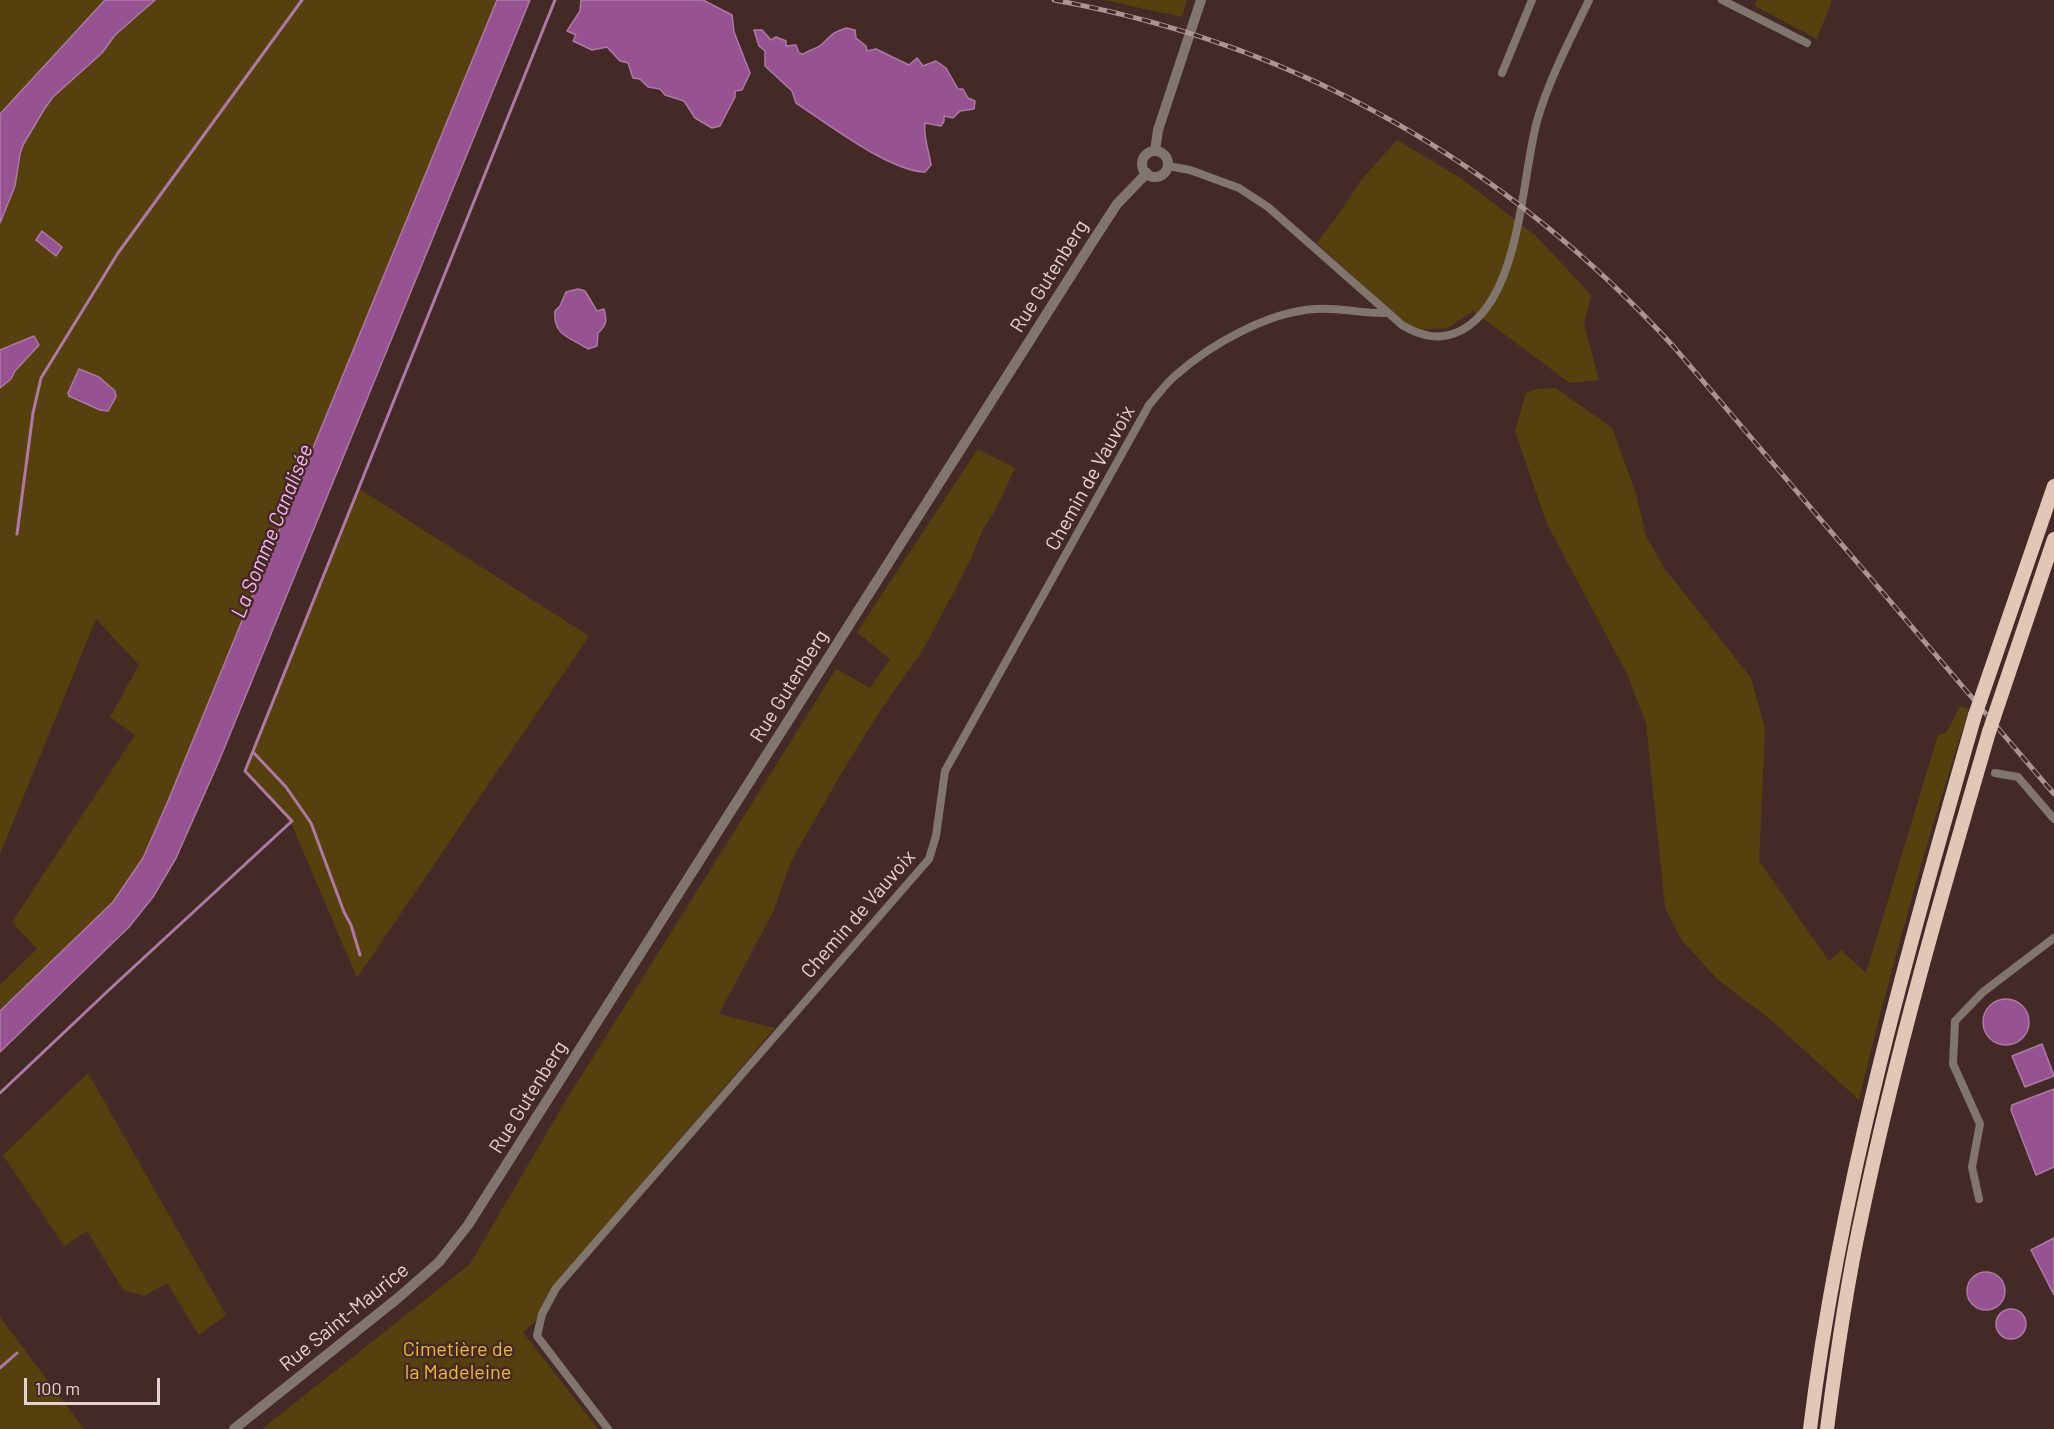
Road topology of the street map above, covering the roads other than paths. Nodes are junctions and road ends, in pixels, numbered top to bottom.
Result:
1 (1201, 0) edge
2 (1532, 0) edge
3 (1722, 0) edge
4 (1586, 1) edge
5 (1807, 43) dead end
6 (1502, 73) dead end
7 (1155, 151) junction
8 (1168, 166) junction
9 (1147, 173) junction
10 (1387, 313) junction
11 (2054, 486) edge
12 (2054, 539) edge
13 (1995, 773) dead end
14 (2054, 819) edge
15 (2054, 939) edge
16 (1979, 1199) dead end
17 (468, 1225) joint
18 (234, 1429) edge
19 (608, 1429) edge
20 (1810, 1429) edge
21 (1827, 1429) edge

1 - 7 street
2 - 6 street
3 - 5 street
4 - 10 street
7 - 8 street
7 - 9 street
8 - 9 street
8 - 10 street
9 - 17 street, Rue Gutenberg
10 - 19 street, Chemin de Vauvoix
11 - 20 highway, bridge
12 - 21 highway, bridge
13 - 14 street
15 - 16 street
17 - 18 street, Rue Saint-Maurice

